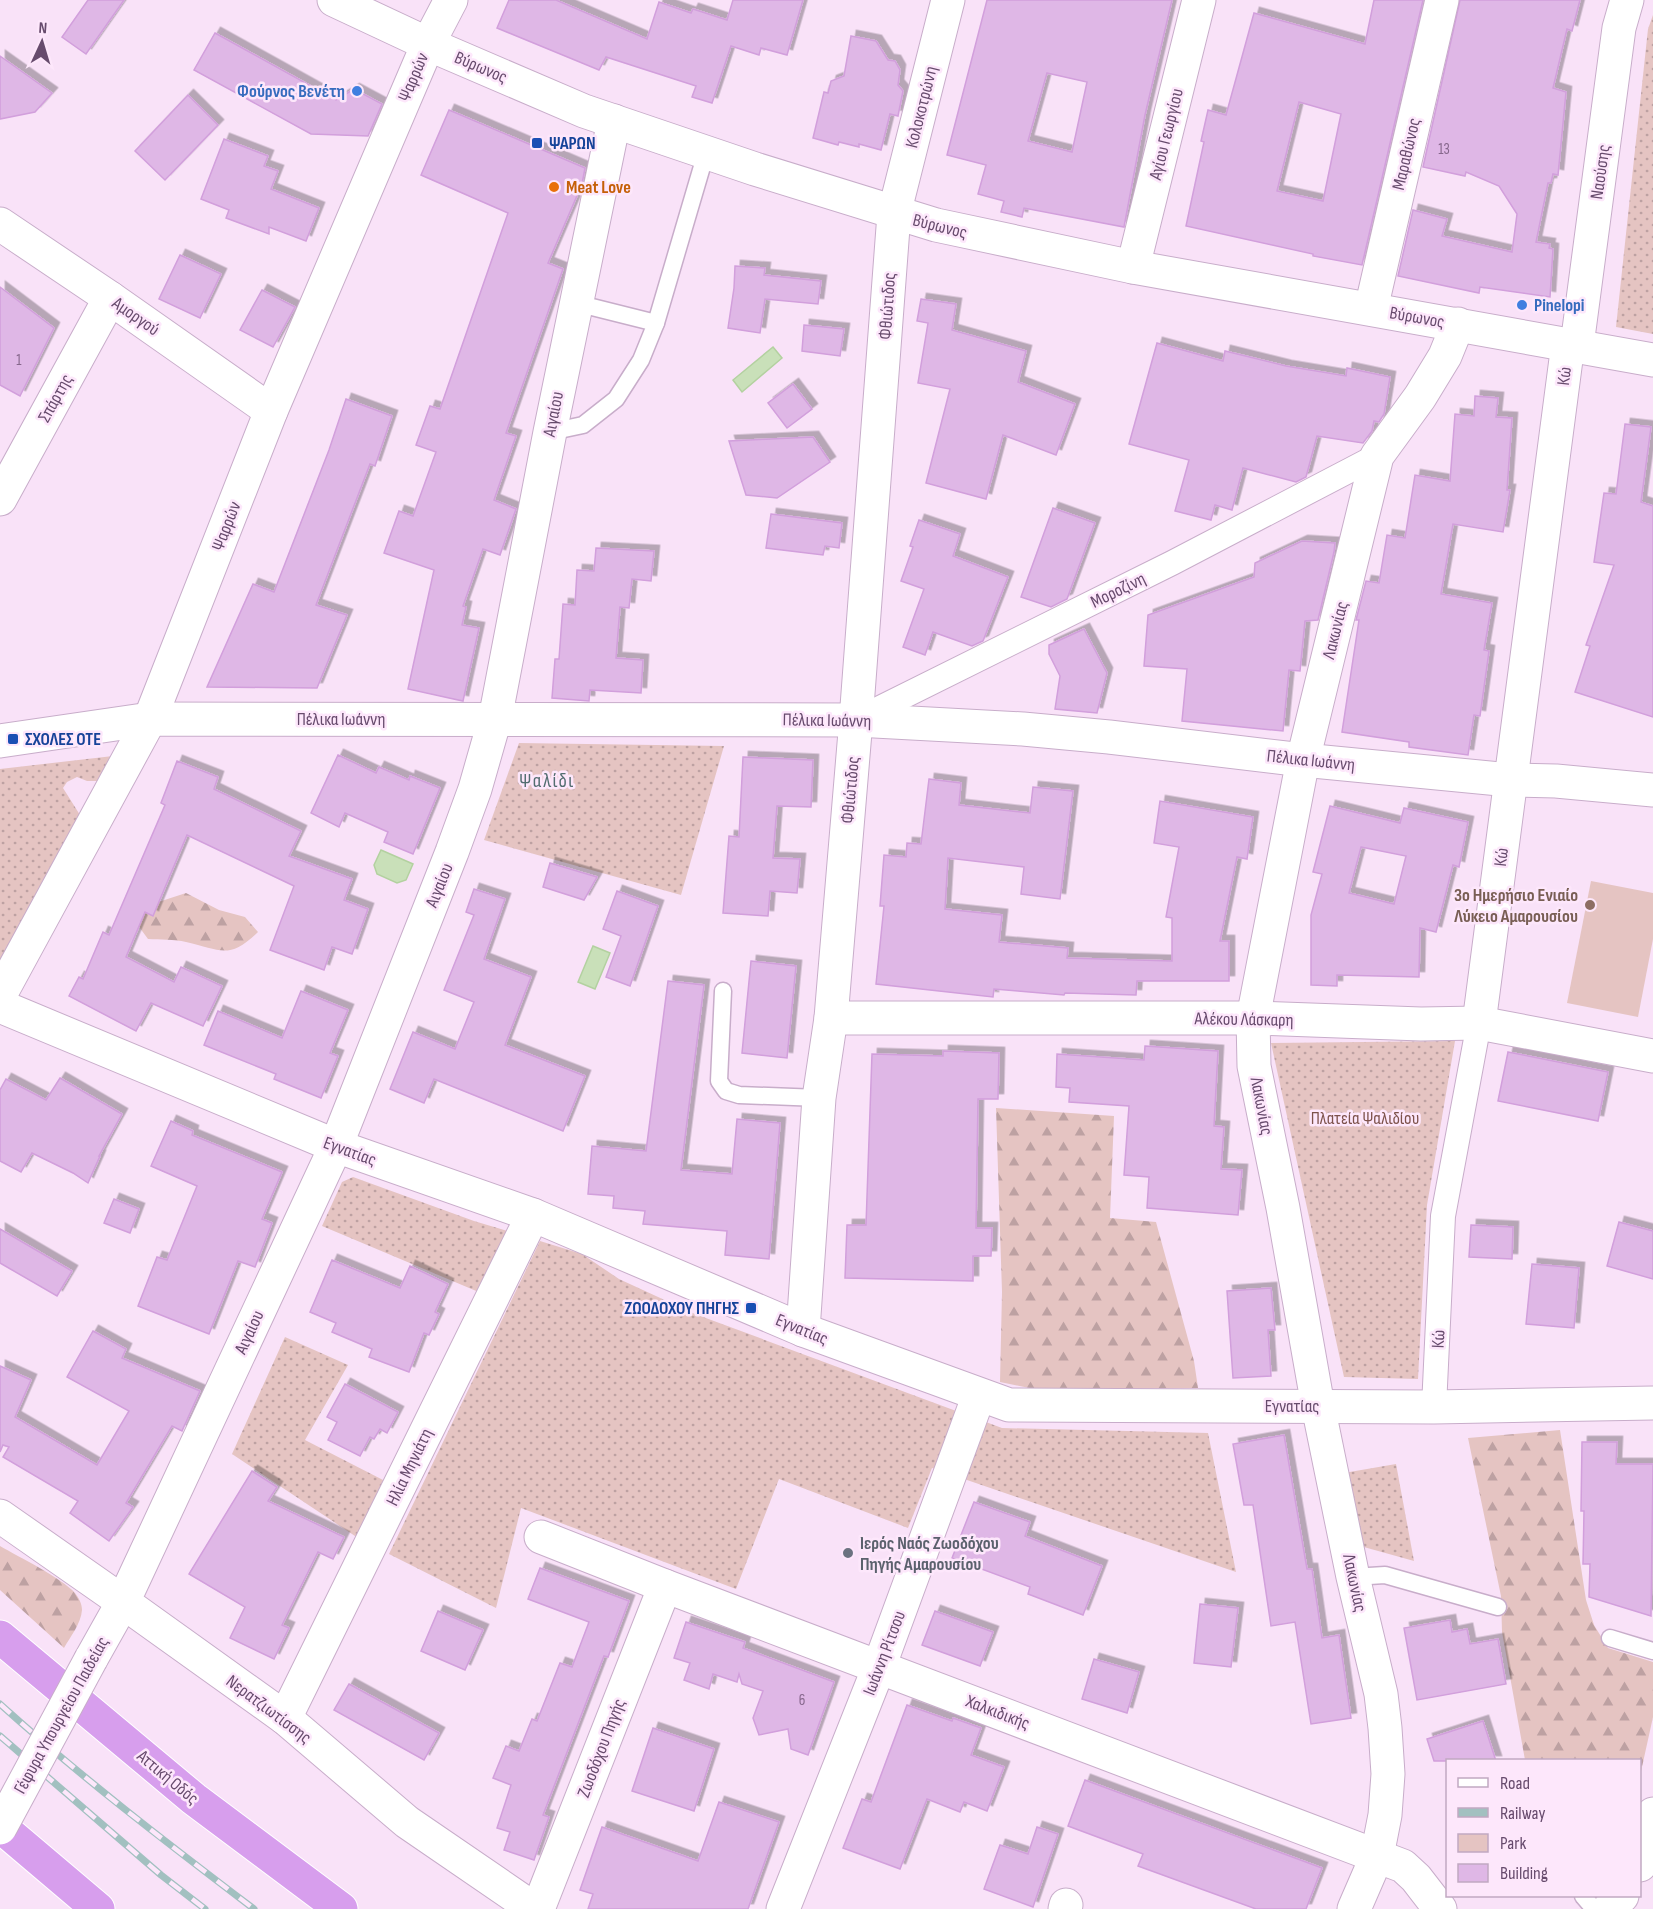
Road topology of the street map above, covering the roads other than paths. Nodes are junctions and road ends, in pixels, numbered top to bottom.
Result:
1 (334, 0) edge
2 (451, 0) edge
3 (948, 0) edge
4 (1199, 0) edge
5 (1442, 0) edge
6 (1627, 0) edge
7 (428, 44) junction
8 (614, 121) junction
9 (706, 153) junction
10 (894, 214) junction
11 (0, 224) edge
12 (1133, 267) junction
13 (110, 297) junction
14 (576, 303) junction
15 (1371, 309) junction
16 (656, 323) junction
17 (1458, 324) junction
18 (1572, 345) junction
19 (1653, 360) edge
20 (271, 411) junction
21 (549, 432) junction
22 (1377, 456) junction
23 (0, 499) edge
24 (150, 719) junction
25 (495, 719) junction
26 (856, 720) junction
27 (0, 741) edge
28 (1303, 760) junction
29 (1510, 780) junction
30 (1653, 790) edge
31 (723, 991) dead end
32 (0, 995) edge
33 (0, 1006) edge
34 (831, 1018) junction
35 (1252, 1018) junction
36 (1479, 1023) junction
37 (1653, 1056) edge
38 (819, 1098) junction
39 (336, 1146) junction
40 (533, 1215) junction
41 (803, 1330) junction
42 (979, 1395) junction
43 (1653, 1402) edge
44 (1318, 1406) junction
45 (1434, 1407) junction
46 (0, 1516) edge
47 (541, 1537) dead end
48 (1353, 1577) junction
49 (664, 1586) junction
50 (123, 1602) junction
51 (1498, 1607) dead end
52 (0, 1637) edge
53 (1610, 1638) dead end
54 (1653, 1651) edge
55 (879, 1667) junction
56 (285, 1718) junction
57 (1653, 1814) edge
58 (1, 1827) edge
59 (1377, 1856) junction
60 (1641, 1861) edge
61 (1584, 1897) edge
62 (1621, 1897) edge
63 (98, 1909) edge
64 (341, 1909) edge
65 (536, 1909) edge
66 (783, 1909) edge
67 (1354, 1909) edge
68 (1440, 1909) edge
69 (1594, 1909) edge
70 (1609, 1909) edge

1 - 7 street, Βύρωνος
2 - 7 street, Ψαρρών
3 - 10 street, Κολοκοτρώνη
4 - 12 street, Αγίου Γεωργίου
5 - 15 street, Μαραθώνος
6 - 18 street, Ναούσης
7 - 8 street, Βύρωνος
7 - 20 street, Ψαρρών
8 - 9 street, Βύρωνος
8 - 14 street, Αιγαίου
9 - 10 street, Βύρωνος
9 - 16 lane
10 - 12 street, Βύρωνος
10 - 26 street, Φθιώτιδος
11 - 13 street, Αμοργού
12 - 15 street, Βύρωνος
13 - 20 street, Αμοργού
13 - 23 street, Σπάρτης
14 - 16 lane
14 - 21 street, Αιγαίου
15 - 17 street, Βύρωνος
16 - 21 lane
17 - 18 street, Βύρωνος
17 - 22 street, Λακωνίας
18 - 19 street, Βύρωνος
18 - 29 street, Κώ
20 - 24 street, Ψαρρών
21 - 25 street, Αιγαίου
22 - 26 street, Μοροζίνη
22 - 28 street, Λακωνίας
24 - 25 street, Πέλικα Ιωάννη
24 - 27 street, Πέλικα Ιωάννη
24 - 32 street, Ψαρρών
25 - 26 street, Πέλικα Ιωάννη
25 - 39 street, Αιγαίου
26 - 28 street, Πέλικα Ιωάννη
26 - 34 street, Φθιώτιδος
28 - 29 street, Πέλικα Ιωάννη
28 - 35 street, Λακωνίας
29 - 30 street, Πέλικα Ιωάννη
29 - 36 street, Κώ
31 - 38 lane
33 - 39 street, Εγνατίας
34 - 35 street, Αλέκου Λάσκαρη
34 - 38 street, Φθιώτιδος
35 - 36 street, Αλέκου Λάσκαρη
35 - 44 street, Λακωνίας
36 - 37 street, Αλέκου Λάσκαρη
36 - 45 street, Κώ
38 - 41 street, Φθιώτιδος
39 - 40 street, Εγνατίας
39 - 50 street, Αιγαίου
40 - 41 street, Εγνατίας
40 - 56 street, Ηλία Μηνιάτη
41 - 42 street, Εγνατίας
42 - 44 street, Εγνατίας
42 - 55 street, Ιωάννη Ρίτσου
43 - 45 street, Εγνατίας
44 - 45 street, Εγνατίας
44 - 48 street, Λακωνίας
46 - 50 street, Νερατζιωτίσσης
47 - 49 street, Χαλκιδικής
48 - 51 lane
48 - 59 street, Λακωνίας
49 - 55 street, Χαλκιδικής
49 - 65 street, Ζωοδόχου Πηγής
50 - 56 street, Νερατζιωτίσσης
50 - 58 street, Γέφυρα Υπουργείου Παιδείας, bridge
52 - 64 highway, Αττική Οδός
53 - 54 lane
55 - 59 street, Χαλκιδικής
55 - 66 street, Ιωάννη Ρίτσου
56 - 65 street, Νερατζιωτίσσης
57 - 60 street
58 - 63 highway
59 - 67 street, Λακωνίας
59 - 68 street, Χαλκιδικής
61 - 69 lane
62 - 70 street

